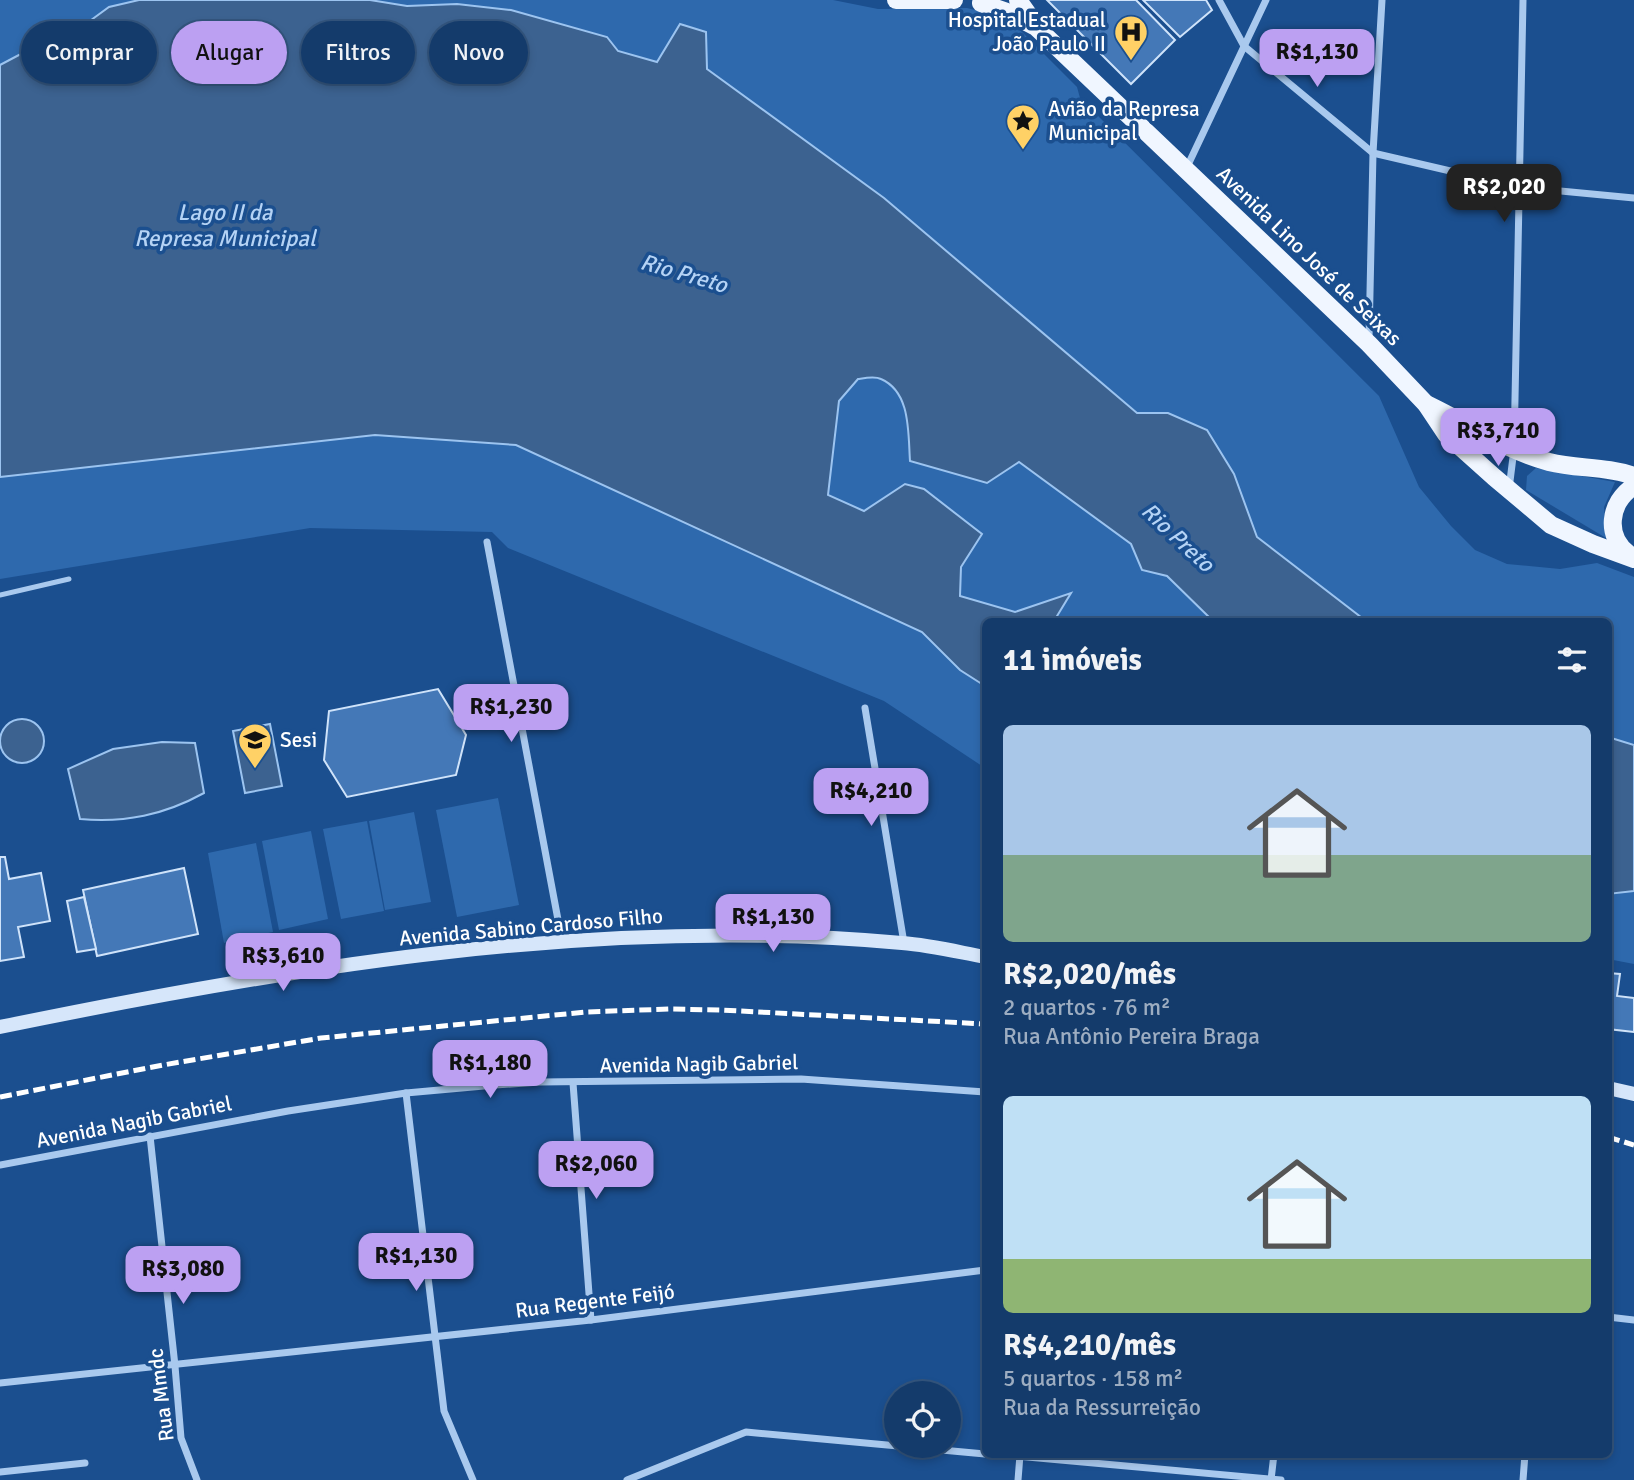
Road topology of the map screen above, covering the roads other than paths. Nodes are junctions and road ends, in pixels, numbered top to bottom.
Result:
1 (897, 0) edge
2 (954, 0) edge
3 (1018, 0) edge
4 (1219, 0) edge
5 (1266, 0) edge
6 (1382, 0) edge
7 (1524, 0) edge
8 (980, 1) edge
9 (1036, 27) junction
10 (1244, 46) junction
11 (1373, 153) junction
12 (1186, 169) junction
13 (1519, 187) junction
14 (1634, 198) edge
15 (1369, 344) junction
16 (1426, 404) junction
17 (1514, 449) junction
18 (1634, 475) edge
19 (1634, 486) edge
20 (1509, 490) junction
21 (487, 542) dead end
22 (1634, 559) edge
23 (69, 579) dead end
24 (0, 595) edge
25 (865, 708) dead end
26 (562, 941) junction
27 (904, 943) junction
28 (982, 956) edge
29 (0, 1027) edge
30 (573, 1083) junction
31 (1612, 1089) edge
32 (982, 1091) edge
33 (406, 1093) junction
34 (1634, 1094) edge
35 (150, 1136) junction
36 (0, 1166) edge
37 (982, 1270) edge
38 (1612, 1317) edge
39 (591, 1320) junction
40 (1634, 1320) edge
41 (435, 1337) junction
42 (175, 1366) junction
43 (0, 1383) edge
44 (982, 1454) edge
45 (1020, 1458) edge
46 (1050, 1458) edge
47 (1274, 1458) edge
48 (1525, 1458) edge
49 (85, 1462) dead end
50 (0, 1472) edge
51 (645, 1477) edge
52 (197, 1480) edge
53 (473, 1480) edge
54 (627, 1480) edge
55 (1017, 1480) edge
56 (1271, 1480) edge
57 (1281, 1480) edge
58 (1523, 1480) edge

1 - 2 main road
3 - 9 main road, Avenida Lino José de Seixas
4 - 10 street
5 - 10 street
6 - 11 street
7 - 13 street
8 - 9 main road, Avenida Lino José de Seixas
9 - 12 main road, Avenida Lino José de Seixas
10 - 11 street
10 - 12 street
11 - 13 street
11 - 15 street
12 - 15 main road, Avenida Lino José de Seixas
13 - 14 street
13 - 17 street
15 - 16 main road, Avenida Lino José de Seixas
16 - 17 main road, Avenida Lino José de Seixas
16 - 20 main road, Avenida Lino José de Seixas
17 - 18 main road, Avenida Lino José de Seixas
17 - 20 street
19 - 22 main road
20 - 22 main road, Avenida Lino José de Seixas
21 - 26 street
23 - 24 lane
25 - 27 street
26 - 27 main road, Avenida Sabino Cardoso Filho
26 - 29 main road, Avenida Sabino Cardoso Filho
27 - 28 main road, Avenida Sabino Cardoso Filho
30 - 32 street, Avenida Nagib Gabriel
30 - 33 street, Avenida Nagib Gabriel
30 - 39 street
31 - 34 main road
33 - 35 street, Avenida Nagib Gabriel
33 - 41 street
35 - 36 street, Avenida Nagib Gabriel
35 - 42 street, Rua Mmdc
37 - 39 street, Rua Regente Feijó
38 - 40 street
39 - 41 street, Rua Regente Feijó
41 - 42 street, Rua Regente Feijó
41 - 53 street
42 - 43 street, Rua Regente Feijó
42 - 52 street, Rua Mmdc
44 - 51 street
45 - 55 street
46 - 56 street
47 - 56 street
48 - 58 street
49 - 50 street
51 - 54 street
56 - 57 street

